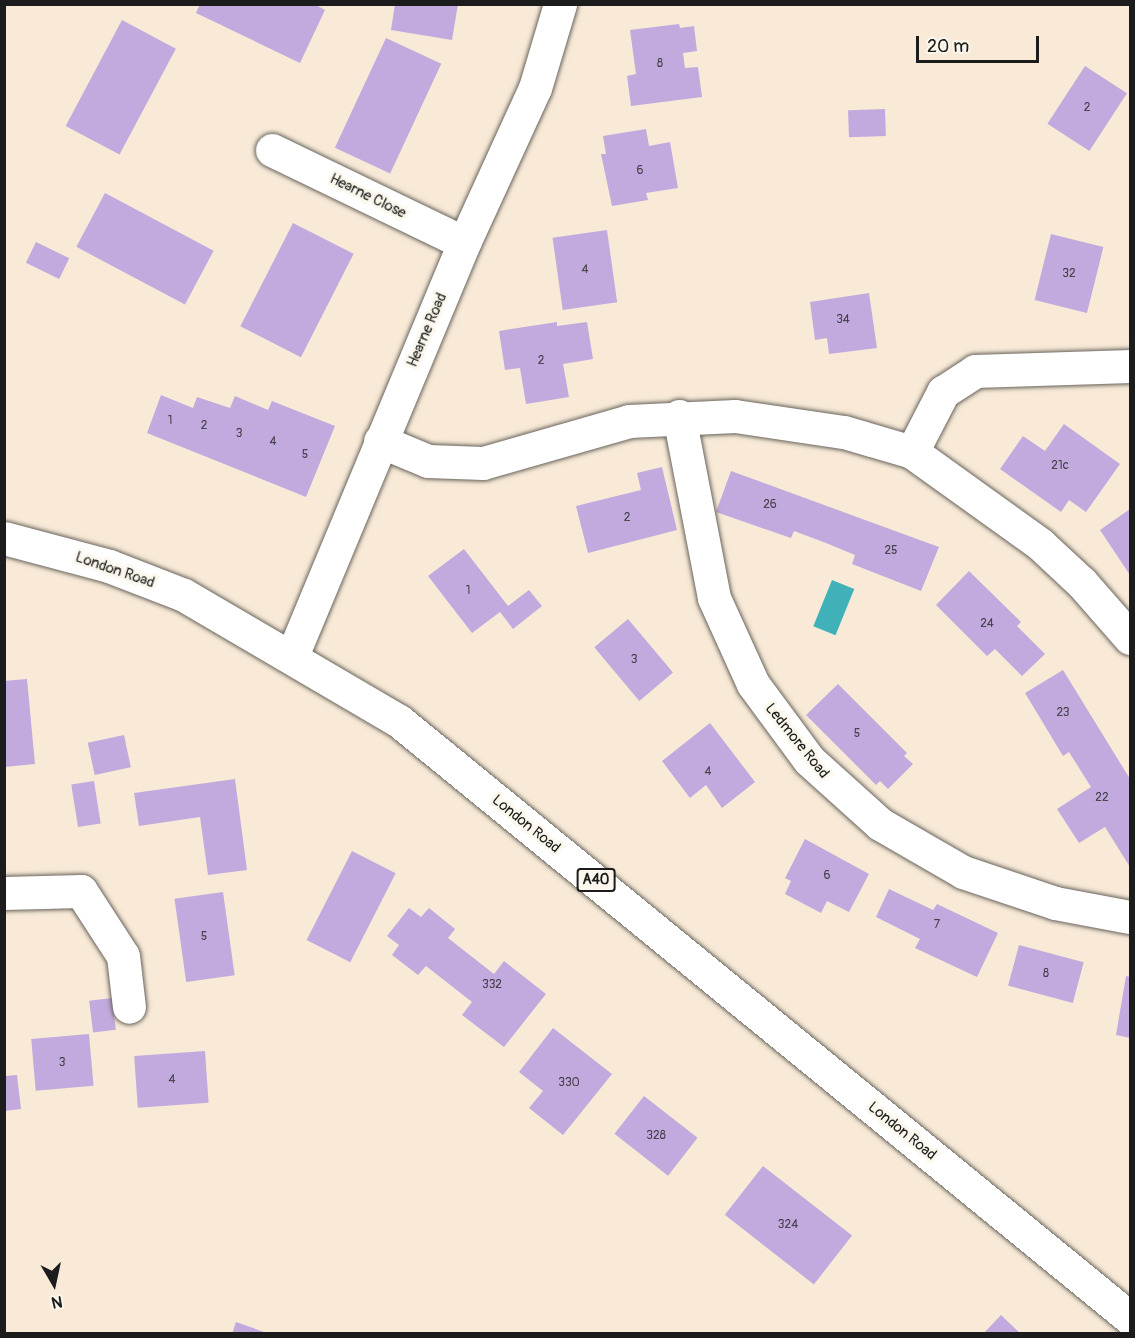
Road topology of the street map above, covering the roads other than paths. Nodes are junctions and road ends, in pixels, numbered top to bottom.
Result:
1 (561, 4) edge
2 (272, 150) dead end
3 (464, 243) junction
4 (1131, 366) edge
5 (679, 416) junction
6 (380, 441) junction
7 (912, 452) junction
8 (4, 538) edge
9 (1131, 638) edge
10 (292, 656) junction
11 (4, 893) edge
12 (1131, 917) edge
13 (129, 1007) dead end
14 (1131, 1318) edge

1 - 3 main road, Hearne Road
2 - 3 main road, Hearne Close
3 - 6 main road, Hearne Road
4 - 7 main road
5 - 6 main road
5 - 7 main road
5 - 12 main road, Ledmore Road
6 - 10 main road, Hearne Road
7 - 9 main road
8 - 10 main road, London Road / A40
10 - 14 main road, London Road / A40
11 - 13 main road

